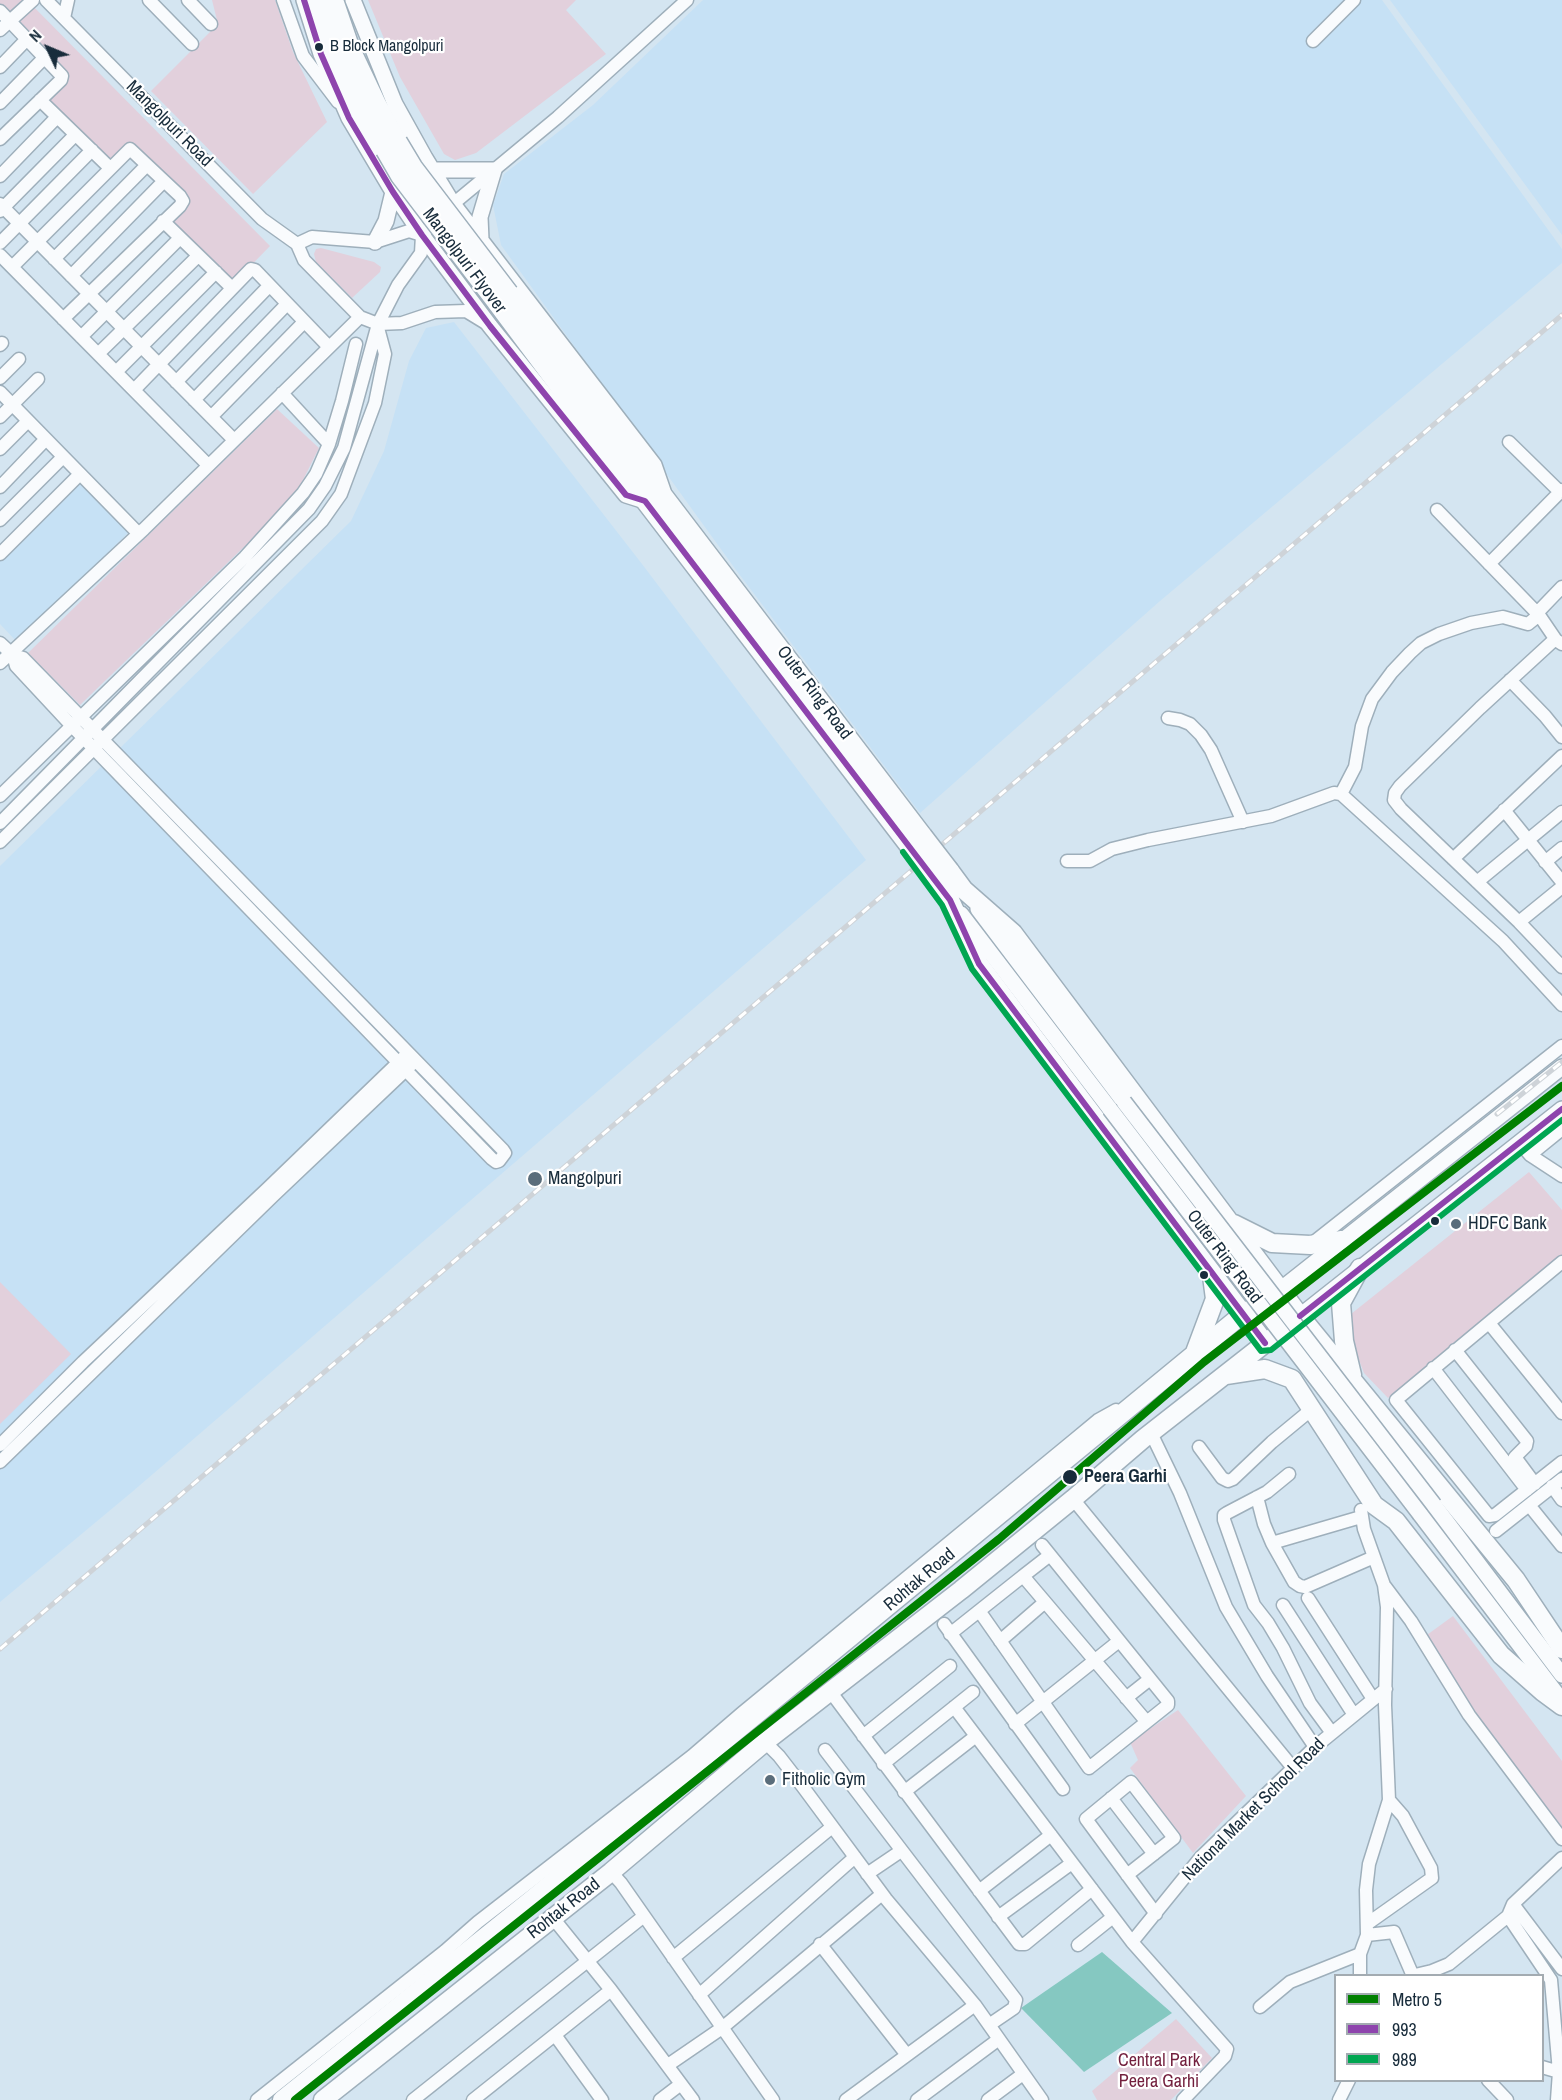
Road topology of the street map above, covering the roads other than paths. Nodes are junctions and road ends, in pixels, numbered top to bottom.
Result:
1 (33, 0) edge
2 (46, 0) edge
3 (68, 0) edge
4 (149, 0) edge
5 (188, 0) edge
6 (283, 0) edge
7 (304, 0) edge
8 (320, 0) edge
9 (334, 0) edge
10 (353, 0) edge
11 (687, 0) edge
12 (1354, 0) edge
13 (0, 11) edge
14 (64, 18) junction
15 (10, 21) junction
16 (211, 24) dead end
17 (0, 30) edge
18 (27, 39) junction
19 (1313, 41) dead end
20 (192, 44) dead end
21 (45, 57) junction
22 (0, 67) edge
23 (40, 100) junction
24 (0, 103) edge
25 (57, 117) junction
26 (349, 118) junction
27 (75, 135) junction
28 (0, 140) edge
29 (92, 150) junction
30 (147, 165) junction
31 (111, 168) junction
32 (432, 170) junction
33 (494, 170) junction
34 (0, 176) edge
35 (165, 181) junction
36 (393, 192) junction
37 (453, 204) junction
38 (1, 208) edge
39 (163, 221) junction
40 (19, 224) junction
41 (422, 235) junction
42 (180, 238) junction
43 (481, 240) junction
44 (37, 242) junction
45 (375, 242) junction
46 (0, 243) edge
47 (297, 244) junction
48 (0, 255) edge
49 (198, 256) junction
50 (54, 259) junction
51 (12, 267) junction
52 (216, 272) junction
53 (71, 276) junction
54 (515, 284) junction
55 (269, 286) junction
56 (232, 288) junction
57 (88, 294) junction
58 (287, 304) junction
59 (106, 312) junction
60 (360, 317) junction
61 (63, 319) junction
62 (304, 321) junction
63 (378, 324) junction
64 (490, 326) junction
65 (123, 329) junction
66 (81, 337) junction
67 (356, 344) dead end
68 (141, 347) junction
69 (329, 347) junction
70 (98, 354) junction
71 (19, 359) dead end
72 (159, 364) junction
73 (116, 372) junction
74 (0, 378) edge
75 (38, 378) dead end
76 (176, 382) junction
77 (134, 390) junction
78 (0, 392) edge
79 (282, 393) junction
80 (194, 400) junction
81 (12, 405) junction
82 (0, 417) edge
83 (211, 417) junction
84 (28, 421) junction
85 (46, 439) junction
86 (234, 440) junction
87 (1509, 442) dead end
88 (329, 444) junction
89 (0, 449) edge
90 (63, 457) junction
91 (628, 463) junction
92 (208, 465) junction
93 (80, 474) junction
94 (0, 487) edge
95 (1561, 491) edge
96 (664, 496) junction
97 (645, 501) junction
98 (1437, 510) dead end
99 (0, 520) edge
100 (139, 534) junction
101 (0, 554) edge
102 (1489, 564) junction
103 (1562, 587) edge
104 (1538, 614) junction
105 (0, 642) edge
106 (1559, 642) edge
107 (11, 653) junction
108 (0, 663) edge
109 (1510, 680) junction
110 (1168, 718) dead end
111 (76, 722) junction
112 (88, 734) junction
113 (1562, 737) edge
114 (98, 745) junction
115 (1562, 756) edge
116 (1341, 794) junction
117 (0, 796) edge
118 (1504, 810) junction
119 (1562, 812) edge
120 (1243, 822) junction
121 (0, 823) edge
122 (1528, 840) junction
123 (0, 842) edge
124 (916, 842) junction
125 (1562, 848) edge
126 (1453, 859) junction
127 (1067, 861) dead end
128 (1545, 861) junction
129 (1477, 882) junction
130 (1562, 882) edge
131 (1562, 887) edge
132 (957, 895) junction
133 (1519, 922) junction
134 (1561, 965) edge
135 (1562, 1005) edge
136 (1562, 1046) edge
137 (411, 1057) junction
138 (402, 1066) junction
139 (1562, 1067) edge
140 (1117, 1106) junction
141 (1562, 1109) edge
142 (1463, 1125) junction
143 (1562, 1129) edge
144 (1473, 1137) junction
145 (1525, 1149) junction
146 (1562, 1176) edge
147 (1216, 1205) junction
148 (1229, 1222) junction
149 (1181, 1233) junction
150 (1342, 1240) junction
151 (1310, 1245) junction
152 (1558, 1265) edge
153 (1360, 1268) junction
154 (1212, 1273) junction
155 (1562, 1279) edge
156 (1280, 1290) junction
157 (1243, 1314) junction
158 (1300, 1316) junction
159 (1489, 1323) junction
160 (1265, 1343) junction
161 (1455, 1350) junction
162 (1194, 1356) junction
163 (1433, 1368) junction
164 (1222, 1376) junction
165 (1353, 1380) junction
166 (1312, 1409) junction
167 (1562, 1413) edge
168 (1150, 1433) junction
169 (0, 1445) edge
170 (1199, 1447) dead end
171 (0, 1462) edge
172 (1562, 1462) edge
173 (1289, 1474) dead end
174 (1557, 1483) edge
175 (1531, 1487) junction
176 (1257, 1497) junction
177 (1073, 1499) junction
178 (1562, 1500) edge
179 (1529, 1505) junction
180 (1496, 1531) dead end
181 (1272, 1543) junction
182 (1562, 1546) edge
183 (1374, 1557) junction
184 (1023, 1576) junction
185 (1384, 1585) junction
186 (1308, 1598) dead end
187 (1045, 1602) junction
188 (1282, 1605) dead end
189 (980, 1612) junction
190 (1000, 1641) junction
191 (1119, 1641) junction
192 (1562, 1649) edge
193 (1094, 1660) junction
194 (950, 1666) dead end
195 (1562, 1675) edge
196 (1150, 1679) junction
197 (1386, 1689) junction
198 (830, 1691) junction
199 (973, 1692) dead end
200 (1126, 1698) junction
201 (1373, 1699) junction
202 (1562, 1701) edge
203 (1042, 1702) junction
204 (1562, 1706) edge
205 (954, 1707) junction
206 (1354, 1715) junction
207 (1146, 1722) junction
208 (1015, 1724) junction
209 (1332, 1733) junction
210 (863, 1736) junction
211 (976, 1736) junction
212 (765, 1742) junction
213 (1315, 1747) junction
214 (825, 1750) dead end
215 (883, 1764) junction
216 (1293, 1768) junction
217 (1063, 1789) dead end
218 (904, 1792) junction
219 (1111, 1798) junction
220 (1389, 1800) junction
221 (832, 1827) junction
222 (1051, 1835) junction
223 (1562, 1839) edge
224 (901, 1851) junction
225 (1154, 1854) junction
226 (855, 1857) junction
227 (1562, 1858) edge
228 (1072, 1863) junction
229 (611, 1872) junction
230 (867, 1874) junction
231 (1127, 1875) junction
232 (1092, 1889) junction
233 (979, 1891) junction
234 (882, 1894) junction
235 (523, 1897) junction
236 (1513, 1904) junction
237 (1156, 1914) junction
238 (644, 1916) junction
239 (1508, 1916) junction
240 (998, 1917) junction
241 (1113, 1917) junction
242 (558, 1925) junction
243 (1367, 1930) junction
244 (1132, 1942) junction
245 (820, 1944) junction
246 (1078, 1945) dead end
247 (1360, 1954) junction
248 (672, 1958) junction
249 (587, 1961) junction
250 (1562, 1969) edge
251 (1360, 1974) edge
252 (1412, 1974) edge
253 (1417, 1974) edge
254 (610, 1990) junction
255 (699, 1995) junction
256 (975, 2005) junction
257 (1260, 2007) dead end
258 (989, 2025) junction
259 (722, 2028) junction
260 (555, 2035) junction
261 (999, 2039) junction
262 (907, 2055) junction
263 (668, 2066) junction
264 (1544, 2068) edge
265 (1559, 2072) junction
266 (1023, 2074) junction
267 (1348, 2082) edge
268 (1490, 2082) edge
269 (681, 2084) junction
270 (257, 2100) edge
271 (282, 2100) edge
272 (323, 2100) edge
273 (413, 2100) edge
274 (473, 2100) edge
275 (602, 2100) edge
276 (660, 2100) edge
277 (693, 2100) edge
278 (774, 2100) edge
279 (846, 2100) edge
280 (917, 2100) edge
281 (988, 2100) edge
282 (1042, 2100) edge
283 (1183, 2100) edge
284 (1339, 2100) edge
285 (1507, 2100) edge
286 (1557, 2100) edge

1 - 15 street
2 - 14 street, Mangolpuri Road
3 - 14 street
4 - 20 street
5 - 16 street
6 - 26 street
7 - 26 main road, Outer Ring Road
8 - 91 highway, Mangolpuri Flyover, bridge
9 - 91 highway, Mangolpuri Flyover, bridge
10 - 32 main road
11 - 33 street
12 - 19 street
13 - 15 street
14 - 47 street, Mangolpuri Road
15 - 17 street
15 - 18 street
18 - 21 street
18 - 22 street
21 - 23 street
21 - 24 street
23 - 25 street
23 - 28 street
25 - 27 street
25 - 34 street
26 - 36 main road, Outer Ring Road
27 - 29 street
27 - 38 street
29 - 31 street
29 - 40 street
30 - 31 street
30 - 35 street
30 - 50 street
31 - 44 street
32 - 33 main road
32 - 37 main road
33 - 37 street
33 - 43 main road
35 - 39 street
35 - 53 street
36 - 41 main road, Outer Ring Road
36 - 45 main road
37 - 41 street
37 - 43 main road
38 - 40 street
39 - 42 street
39 - 57 street
40 - 44 street
40 - 46 street
41 - 45 street
41 - 63 street
41 - 64 main road, Outer Ring Road
42 - 49 street
42 - 59 street
43 - 54 main road
44 - 50 street
44 - 51 street
45 - 47 street
47 - 60 street, Mangolpuri Road
48 - 51 street
49 - 52 street
49 - 65 street
50 - 53 street
51 - 61 street
52 - 56 street
52 - 68 street
53 - 57 street
54 - 64 main road
54 - 96 main road
55 - 56 street
55 - 58 street
55 - 76 street
56 - 72 street
57 - 59 street
57 - 61 street
58 - 62 street
58 - 80 street
59 - 65 street
59 - 66 street
60 - 63 street, Mangolpuri Road
60 - 69 street
61 - 66 street
62 - 69 street
62 - 83 street
63 - 64 street
63 - 112 street
63 - 114 street
64 - 97 main road, Outer Ring Road
65 - 68 street
65 - 70 street
66 - 70 street
67 - 88 street
68 - 72 street
68 - 73 street
69 - 79 street
70 - 73 street
71 - 74 street
72 - 76 street
72 - 77 street
73 - 77 street
75 - 81 street
76 - 80 street
77 - 92 street
78 - 81 street
79 - 86 street
79 - 88 street
80 - 83 street
81 - 82 street
81 - 84 street
83 - 86 street
84 - 85 street
84 - 89 street
85 - 90 street
85 - 94 street
86 - 92 street
87 - 95 street
88 - 111 street
90 - 93 street
90 - 99 street
91 - 96 highway, Mangolpuri Flyover
91 - 97 highway, Mangolpuri Flyover
92 - 100 street
93 - 100 street
93 - 101 street
95 - 102 street
96 - 124 highway, Outer Ring Road
97 - 124 highway, Outer Ring Road
98 - 102 street
100 - 107 street
102 - 104 street
103 - 104 street
104 - 106 street
104 - 116 street
105 - 107 street
106 - 109 street
107 - 108 street
107 - 111 street
109 - 113 street
109 - 126 street
110 - 120 street
111 - 112 street
111 - 117 street
112 - 114 street
112 - 121 street
114 - 123 street
114 - 137 street
114 - 138 street
115 - 118 street
116 - 120 street
116 - 135 street
118 - 122 street
118 - 126 street
119 - 122 street
120 - 127 street
122 - 128 street
122 - 129 street
124 - 132 highway, Outer Ring Road, bridge
125 - 128 street
126 - 129 street
128 - 130 street
129 - 133 street
131 - 133 street
132 - 140 main road, Outer Ring Road
132 - 147 highway, Outer Ring Road
132 - 149 highway, Outer Ring Road
133 - 134 street
136 - 142 street
137 - 138 street
137 - 138 street
138 - 169 street
138 - 171 street
139 - 144 main road, Rohtak Road
140 - 195 main road, Outer Ring Road, bridge
140 - 202 main road, Outer Ring Road, bridge
141 - 145 main road, Rohtak Road
142 - 144 street
142 - 151 street
143 - 145 street
144 - 150 main road, Rohtak Road
145 - 146 street
145 - 153 main road, Rohtak Road
147 - 148 highway, Outer Ring Road
147 - 149 highway
148 - 151 highway
148 - 156 highway, Outer Ring Road
149 - 154 highway, Outer Ring Road
150 - 151 highway
150 - 156 main road, Rohtak Road
152 - 155 street
152 - 159 street
153 - 158 main road, Rohtak Road
153 - 165 highway
154 - 157 highway, Outer Ring Road
154 - 162 highway
156 - 157 highway, Rohtak Road
156 - 158 highway, Outer Ring Road
157 - 160 highway, Outer Ring Road
157 - 162 highway, Rohtak Road
158 - 160 highway, Rohtak Road
158 - 165 highway, Outer Ring Road
159 - 161 street
159 - 167 street
160 - 164 highway, Rohtak Road
161 - 163 street
161 - 175 street
162 - 235 highway, Rohtak Road
163 - 175 street
163 - 175 street
164 - 166 highway
164 - 168 highway, Rohtak Road
165 - 192 highway, Outer Ring Road
166 - 170 street
166 - 204 highway
168 - 177 highway, Rohtak Road
168 - 213 street
172 - 175 street
173 - 176 street
174 - 178 street
174 - 179 street
176 - 181 street
176 - 209 street
177 - 198 highway, Rohtak Road
177 - 216 street
179 - 180 street
179 - 182 street
181 - 183 street
181 - 183 street
183 - 185 street
184 - 187 street
184 - 189 street
184 - 191 street
185 - 197 street
185 - 223 street
186 - 201 street
187 - 190 street
187 - 193 street
188 - 206 street
189 - 190 street
189 - 208 street
190 - 203 street
191 - 193 street
191 - 196 street
193 - 200 street
193 - 203 street
194 - 210 street
196 - 200 street
196 - 207 street
197 - 201 street, National Market School Road
197 - 220 street
198 - 210 street
198 - 212 highway, Rohtak Road
199 - 205 street
200 - 207 street
201 - 206 street, National Market School Road
203 - 207 street
203 - 208 street
205 - 211 street
205 - 215 street
206 - 209 street, National Market School Road
208 - 217 street
209 - 213 street, National Market School Road
210 - 215 street
211 - 218 street
211 - 222 street
212 - 221 street
212 - 229 highway, Rohtak Road
213 - 216 street, National Market School Road
214 - 224 street
215 - 218 street
216 - 237 street, National Market School Road
218 - 233 street
219 - 225 street
219 - 225 street
219 - 231 street
220 - 243 street
220 - 243 street
221 - 226 street
221 - 248 street
222 - 228 street
222 - 233 street
224 - 230 street
224 - 258 street
225 - 231 street
226 - 230 street
226 - 255 street
227 - 236 street
228 - 232 street
228 - 240 street
229 - 238 street
229 - 242 highway, Rohtak Road
230 - 234 street
231 - 237 street
232 - 240 street
232 - 241 street
233 - 240 street
234 - 245 street
234 - 256 street
235 - 270 street
235 - 271 highway, Rohtak Road
236 - 239 street
236 - 250 street
237 - 244 street, National Market School Road
238 - 248 street
238 - 249 street
239 - 253 street
239 - 265 street
241 - 244 street
241 - 246 street
242 - 249 street
242 - 272 highway, Rohtak Road
243 - 247 street
243 - 252 street
244 - 283 street
245 - 259 street
245 - 262 street
247 - 251 street
247 - 257 street
248 - 255 street
249 - 254 street
249 - 273 street
254 - 260 street
254 - 263 street
255 - 259 street
256 - 258 street
256 - 262 street
258 - 261 street
259 - 263 street
259 - 278 street
260 - 274 street
260 - 275 street
261 - 266 street
261 - 280 street
262 - 279 street
263 - 269 street
264 - 265 street
265 - 286 street
266 - 281 street
266 - 282 street
267 - 284 street
268 - 285 street
269 - 276 street
269 - 277 street

